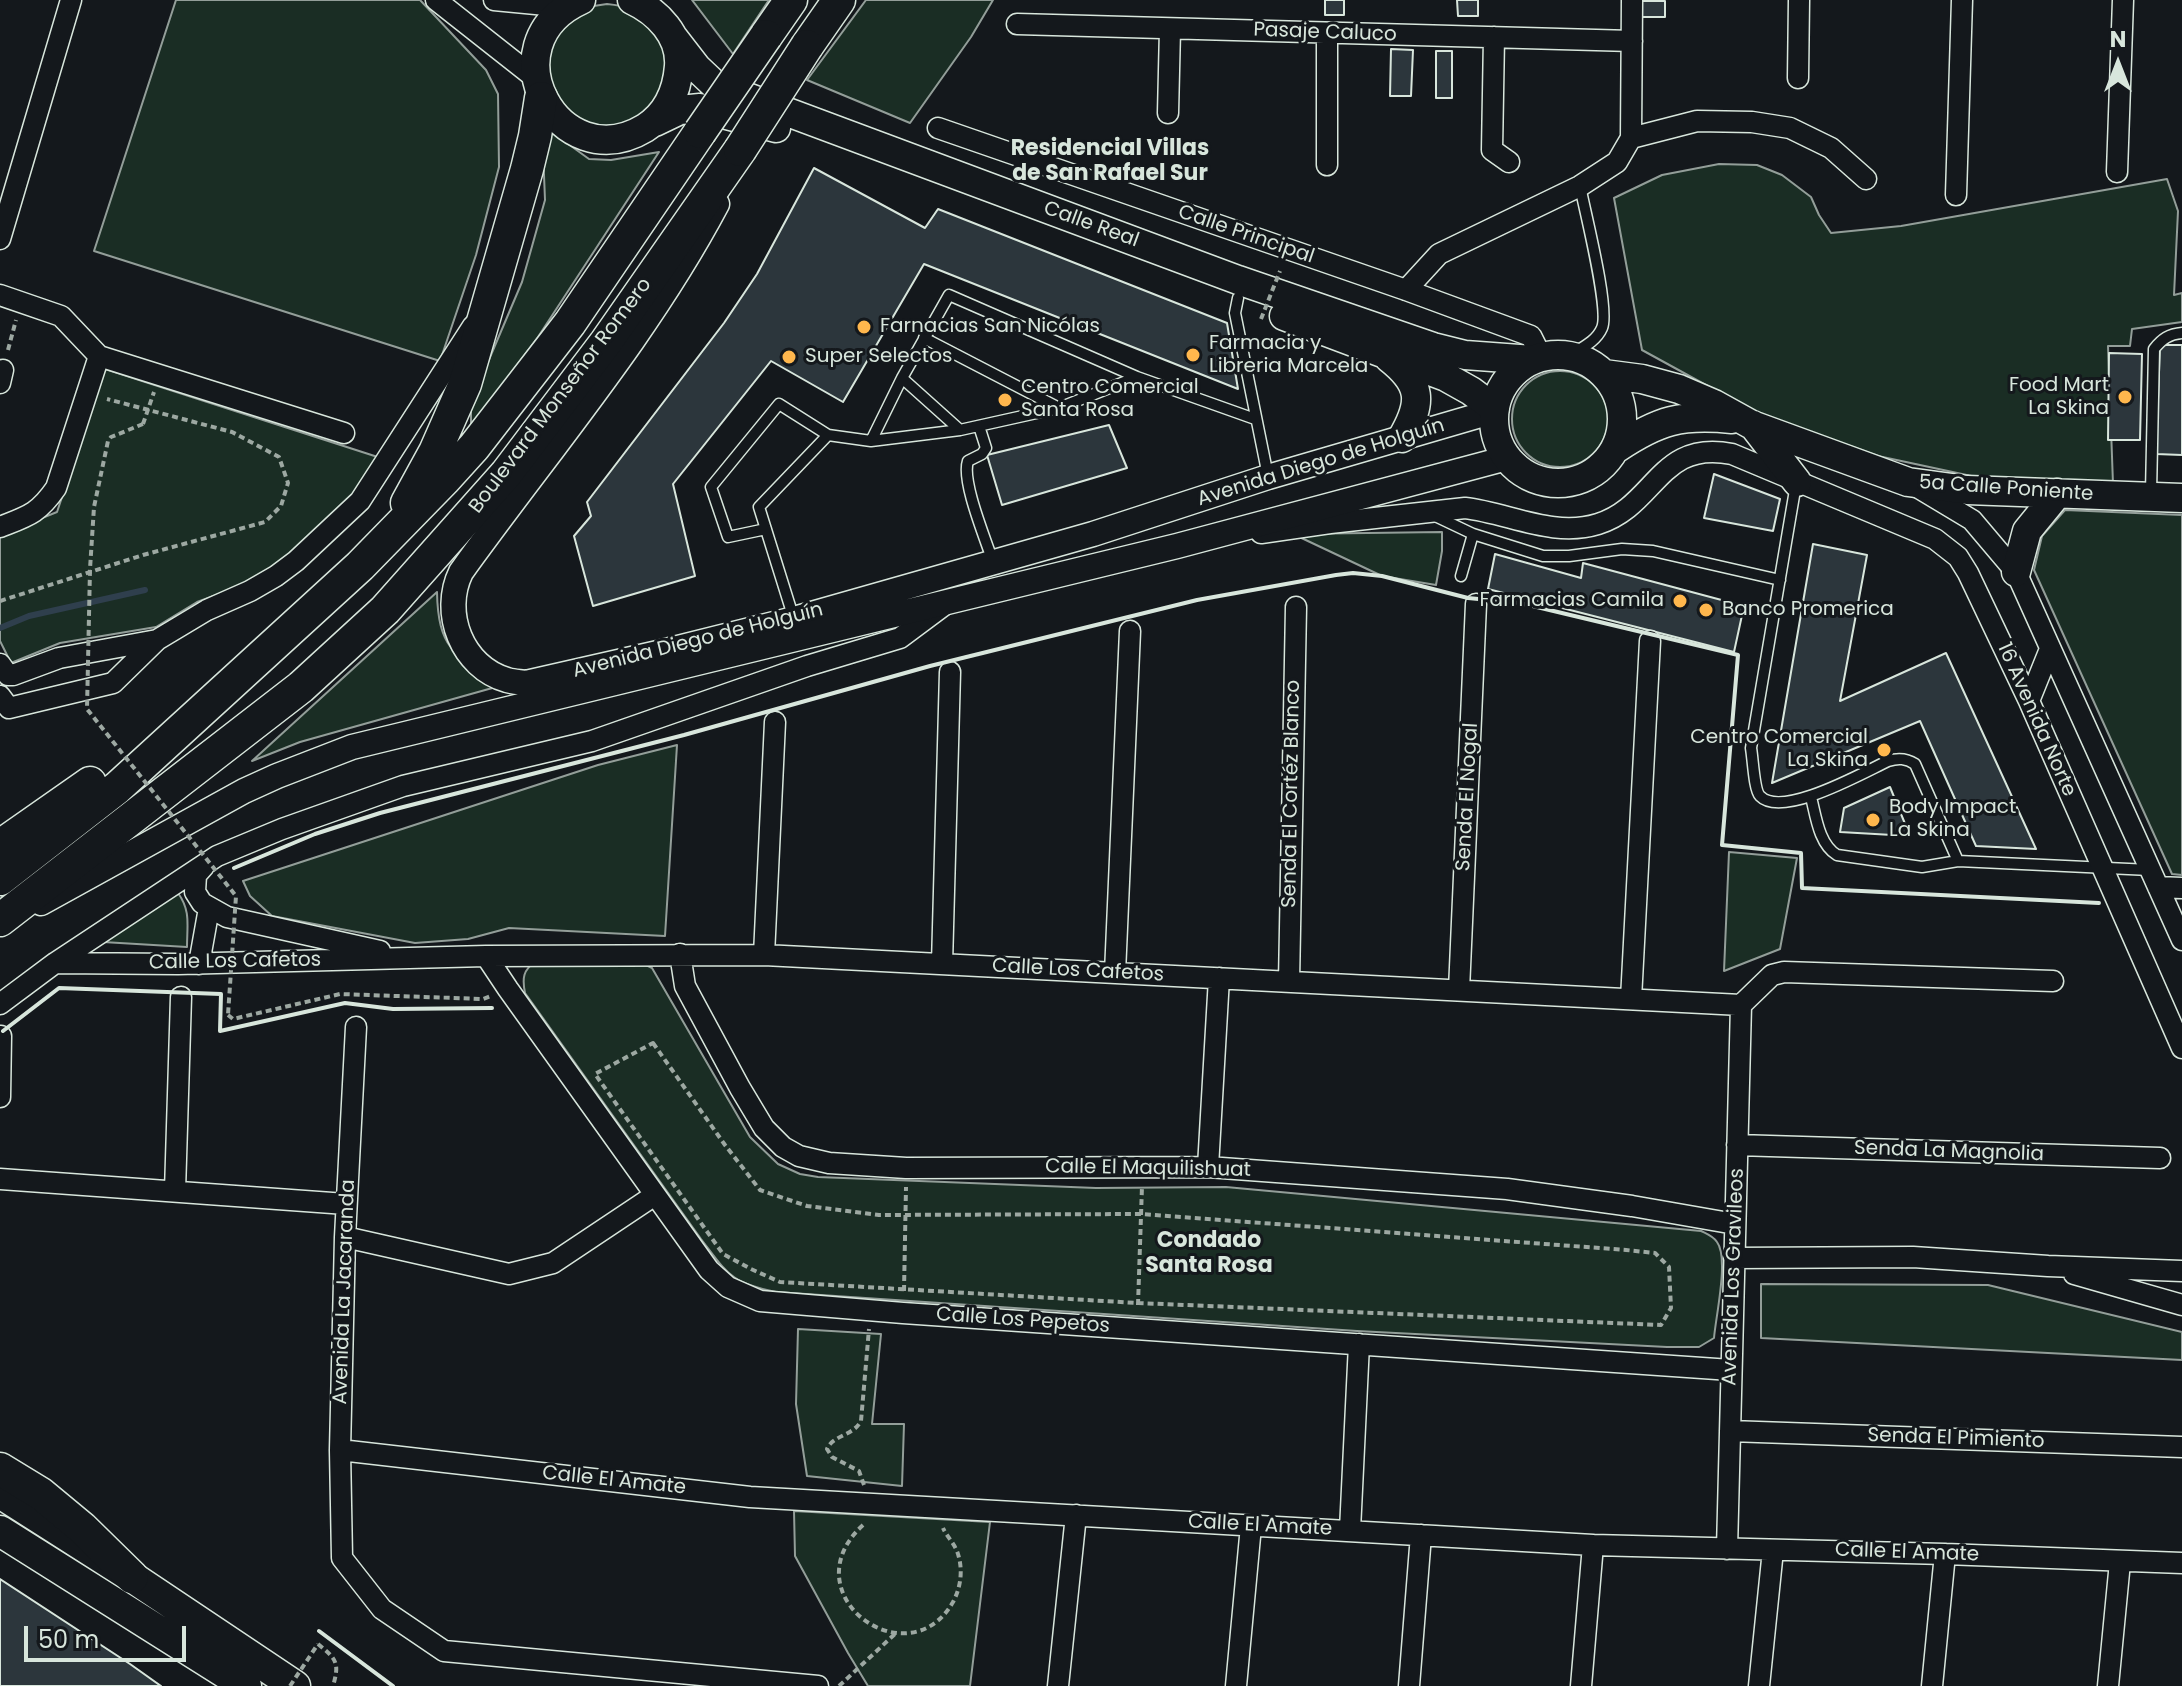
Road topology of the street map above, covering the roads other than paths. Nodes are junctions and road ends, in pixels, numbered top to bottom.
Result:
1 (71, 0) edge
2 (436, 0) edge
3 (494, 0) edge
4 (632, 0) edge
5 (791, 0) edge
6 (839, 0) edge
7 (1632, 0) edge
8 (1799, 0) edge
9 (1962, 0) edge
10 (2123, 0) edge
11 (574, 3) edge
12 (1017, 24) dead end
13 (1170, 29) junction
14 (1327, 33) junction
15 (673, 37) junction
16 (1494, 37) junction
17 (1632, 41) junction
18 (1798, 78) dead end
19 (538, 88) junction
20 (1168, 113) dead end
21 (655, 122) junction
22 (938, 128) dead end
23 (1631, 138) junction
24 (737, 153) junction
25 (1509, 162) dead end
26 (1327, 165) dead end
27 (2117, 172) dead end
28 (1866, 179) dead end
29 (1580, 186) junction
30 (1956, 195) dead end
31 (0, 239) edge
32 (1406, 290) junction
33 (0, 295) edge
34 (1238, 298) junction
35 (488, 303) junction
36 (2182, 333) edge
37 (924, 338) junction
38 (1382, 352) junction
39 (99, 356) junction
40 (1548, 358) junction
41 (1604, 374) junction
42 (1137, 377) junction
43 (902, 378) junction
44 (1059, 408) junction
45 (1494, 410) junction
46 (1255, 419) junction
47 (1749, 423) junction
48 (979, 426) junction
49 (960, 430) junction
50 (344, 433) dead end
51 (828, 435) junction
52 (1402, 438) junction
53 (871, 441) junction
54 (1617, 448) junction
55 (1507, 458) junction
56 (1268, 477) junction
57 (1797, 482) junction
58 (1908, 482) junction
59 (2058, 493) junction
60 (2151, 497) junction
61 (2182, 498) edge
62 (1426, 512) junction
63 (0, 527) edge
64 (766, 529) junction
65 (1473, 534) junction
66 (1177, 546) junction
67 (993, 562) junction
68 (360, 566) junction
69 (2016, 572) junction
70 (1461, 576) dead end
71 (1780, 580) junction
72 (951, 600) junction
73 (1476, 604) dead end
74 (1296, 607) dead end
75 (794, 619) junction
76 (1130, 631) dead end
77 (157, 640) junction
78 (1650, 641) dead end
79 (2050, 649) junction
80 (0, 664) edge
81 (950, 672) dead end
82 (243, 675) junction
83 (2029, 701) junction
84 (3, 706) edge
85 (775, 722) dead end
86 (1811, 797) junction
87 (0, 846) edge
88 (217, 856) junction
89 (1958, 861) junction
90 (2102, 868) junction
91 (0, 879) edge
92 (2154, 879) junction
93 (2182, 888) edge
94 (209, 908) junction
95 (0, 922) edge
96 (2182, 940) edge
97 (680, 954) junction
98 (764, 955) junction
99 (486, 956) junction
100 (415, 958) junction
101 (55, 963) junction
102 (199, 964) junction
103 (942, 964) junction
104 (1115, 973) junction
105 (1219, 978) junction
106 (2053, 981) dead end
107 (1289, 982) junction
108 (1459, 990) junction
109 (181, 997) dead end
110 (1631, 999) junction
111 (0, 1004) edge
112 (1741, 1005) junction
113 (356, 1027) dead end
114 (1, 1036) edge
115 (2182, 1048) edge
116 (0, 1097) edge
117 (1737, 1145) junction
118 (2160, 1158) dead end
119 (1208, 1167) junction
120 (0, 1179) edge
121 (175, 1191) junction
122 (655, 1195) junction
123 (346, 1204) junction
124 (1735, 1224) junction
125 (345, 1237) junction
126 (1734, 1258) junction
127 (2048, 1266) junction
128 (2182, 1271) edge
129 (2182, 1305) edge
130 (1359, 1344) junction
131 (1731, 1370) junction
132 (1730, 1431) junction
133 (2182, 1447) edge
134 (340, 1450) junction
135 (0, 1469) edge
136 (0, 1493) edge
137 (1076, 1515) junction
138 (1251, 1526) junction
139 (1350, 1530) junction
140 (2, 1535) edge
141 (1421, 1535) junction
142 (1593, 1545) junction
143 (1727, 1549) junction
144 (1773, 1550) junction
145 (1945, 1554) junction
146 (2120, 1562) junction
147 (2182, 1563) edge
148 (132, 1577) junction
149 (246, 1686) edge
150 (292, 1686) edge
151 (818, 1686) edge
152 (1058, 1686) edge
153 (1236, 1686) edge
154 (1409, 1686) edge
155 (1581, 1686) edge
156 (1759, 1686) edge
157 (1932, 1686) edge
158 (2108, 1686) edge

1 - 31 street
2 - 19 street
3 - 11 street
4 - 15 main road, Calle Real
5 - 68 highway, Boulevard Monseñor Romero, bridge
6 - 24 highway, Boulevard Monseñor Romero, bridge
7 - 17 street
8 - 18 street
9 - 30 street
10 - 27 street
11 - 19 main road
12 - 13 street, Pasaje Caluco
13 - 14 street, Pasaje Caluco
13 - 20 street
14 - 16 street, Pasaje Caluco
14 - 26 street
15 - 21 main road
15 - 40 main road, Calle Real
16 - 17 street, Pasaje Caluco
16 - 25 street
17 - 23 street
19 - 21 main road, Calle Real
19 - 35 highway
21 - 34 main road, Calle Real
22 - 32 street, Calle Principal
23 - 28 street
23 - 29 street
24 - 75 street, Avenida Diego de Holguín
24 - 95 highway, Boulevard Monseñor Romero
29 - 32 street
29 - 40 lane
32 - 40 street, Calle Principal
33 - 39 street
34 - 38 main road, Calle Real
34 - 46 lane
35 - 68 highway
35 - 77 street
36 - 60 lane
37 - 42 lane
37 - 43 lane
37 - 44 lane
38 - 45 main road, Calle Real
38 - 52 main road
39 - 50 street
39 - 63 street
40 - 41 main road
40 - 45 main road
41 - 47 main road, 5a Calle Poniente
41 - 54 main road
42 - 44 lane
42 - 46 lane
43 - 49 lane
43 - 53 lane
44 - 48 lane
45 - 52 street, Avenida Diego de Holguín
45 - 55 main road
46 - 56 lane
47 - 54 main road, 5a Calle Poniente
47 - 57 main road
47 - 58 main road, 5a Calle Poniente
48 - 49 lane
48 - 67 lane
49 - 53 lane
51 - 53 lane
51 - 64 lane
51 - 64 lane
52 - 56 street, Avenida Diego de Holguín
54 - 55 main road
55 - 66 street, Avenida Diego de Holguín
56 - 67 street, Avenida Diego de Holguín
57 - 62 street, 16 Avenida Norte
57 - 71 lane
57 - 83 street, 16 Avenida Norte
58 - 59 main road, 5a Calle Poniente
58 - 69 street, 16 Avenida Norte
59 - 60 main road, 5a Calle Poniente
59 - 69 main road
60 - 61 main road, 5a Calle Poniente
62 - 65 lane
62 - 66 street, 16 Avenida Norte
64 - 75 lane
65 - 70 lane
65 - 71 lane
66 - 72 street, Avenida Diego de Holguín
67 - 75 street, Avenida Diego de Holguín
68 - 82 highway, Boulevard Monseñor Romero
69 - 79 street, 16 Avenida Norte
71 - 86 lane
72 - 88 street
72 - 95 street, Avenida Diego de Holguín
73 - 108 street, Senda El Nogal
74 - 107 street, Senda El Cortéz Blanco
76 - 104 street
77 - 80 street
77 - 84 street
78 - 110 street
79 - 83 street
79 - 92 street, 16 Avenida Norte
81 - 103 street
82 - 87 highway
82 - 91 highway
83 - 90 street, 16 Avenida Norte
85 - 98 street
86 - 89 lane
86 - 89 lane
88 - 94 street
88 - 101 street
89 - 90 lane
90 - 92 lane
90 - 115 street, 16 Avenida Norte
92 - 93 street
92 - 96 street, 16 Avenida Norte
94 - 100 street, Calle Los Cafetos
94 - 102 street
97 - 98 street, Calle Los Cafetos
97 - 99 street, Calle Los Cafetos
97 - 119 street, Calle El Maquilishuat
98 - 103 street, Calle Los Cafetos
99 - 100 street, Calle Los Cafetos
99 - 122 street, Calle Los Pepetos
100 - 102 street, Calle Los Cafetos
101 - 102 street, Calle Los Cafetos
101 - 111 street
103 - 104 street, Calle Los Cafetos
104 - 105 street, Calle Los Cafetos
105 - 107 street, Calle Los Cafetos
105 - 119 street
106 - 112 street
107 - 108 street, Calle Los Cafetos
108 - 110 street, Calle Los Cafetos
109 - 121 street
110 - 112 street, Calle Los Cafetos
112 - 117 street, Avenida Los Gravileos
113 - 123 street, Avenida La Jacaranda
114 - 116 street
117 - 118 street, Senda La Magnolia
117 - 124 street, Avenida Los Gravileos
119 - 124 street, Calle El Maquilishuat
120 - 121 street
121 - 123 street
122 - 125 street
122 - 130 street, Calle Los Pepetos
123 - 125 street, Avenida La Jacaranda
124 - 126 street, Avenida Los Gravileos
125 - 134 street, Avenida La Jacaranda
126 - 127 street
126 - 131 street, Avenida Los Gravileos
127 - 128 street
127 - 129 street
130 - 131 street, Calle Los Pepetos
130 - 139 street
131 - 132 street, Avenida Los Gravileos
132 - 133 street, Senda El Pimiento
132 - 143 street, Avenida Los Gravileos
134 - 137 street, Calle El Amate
134 - 151 street, Avenida La Jacaranda
135 - 148 highway
136 - 148 main road
137 - 138 street, Calle El Amate
137 - 152 street
138 - 139 street, Calle El Amate
138 - 153 street
139 - 141 street, Calle El Amate
140 - 149 main road
141 - 142 street, Calle El Amate
141 - 154 street
142 - 143 street, Calle El Amate
142 - 155 street
143 - 144 street, Calle El Amate
144 - 145 street, Calle El Amate
144 - 156 street
145 - 146 street, Calle El Amate
145 - 157 street
146 - 147 street, Calle El Amate
146 - 158 street
148 - 150 main road

